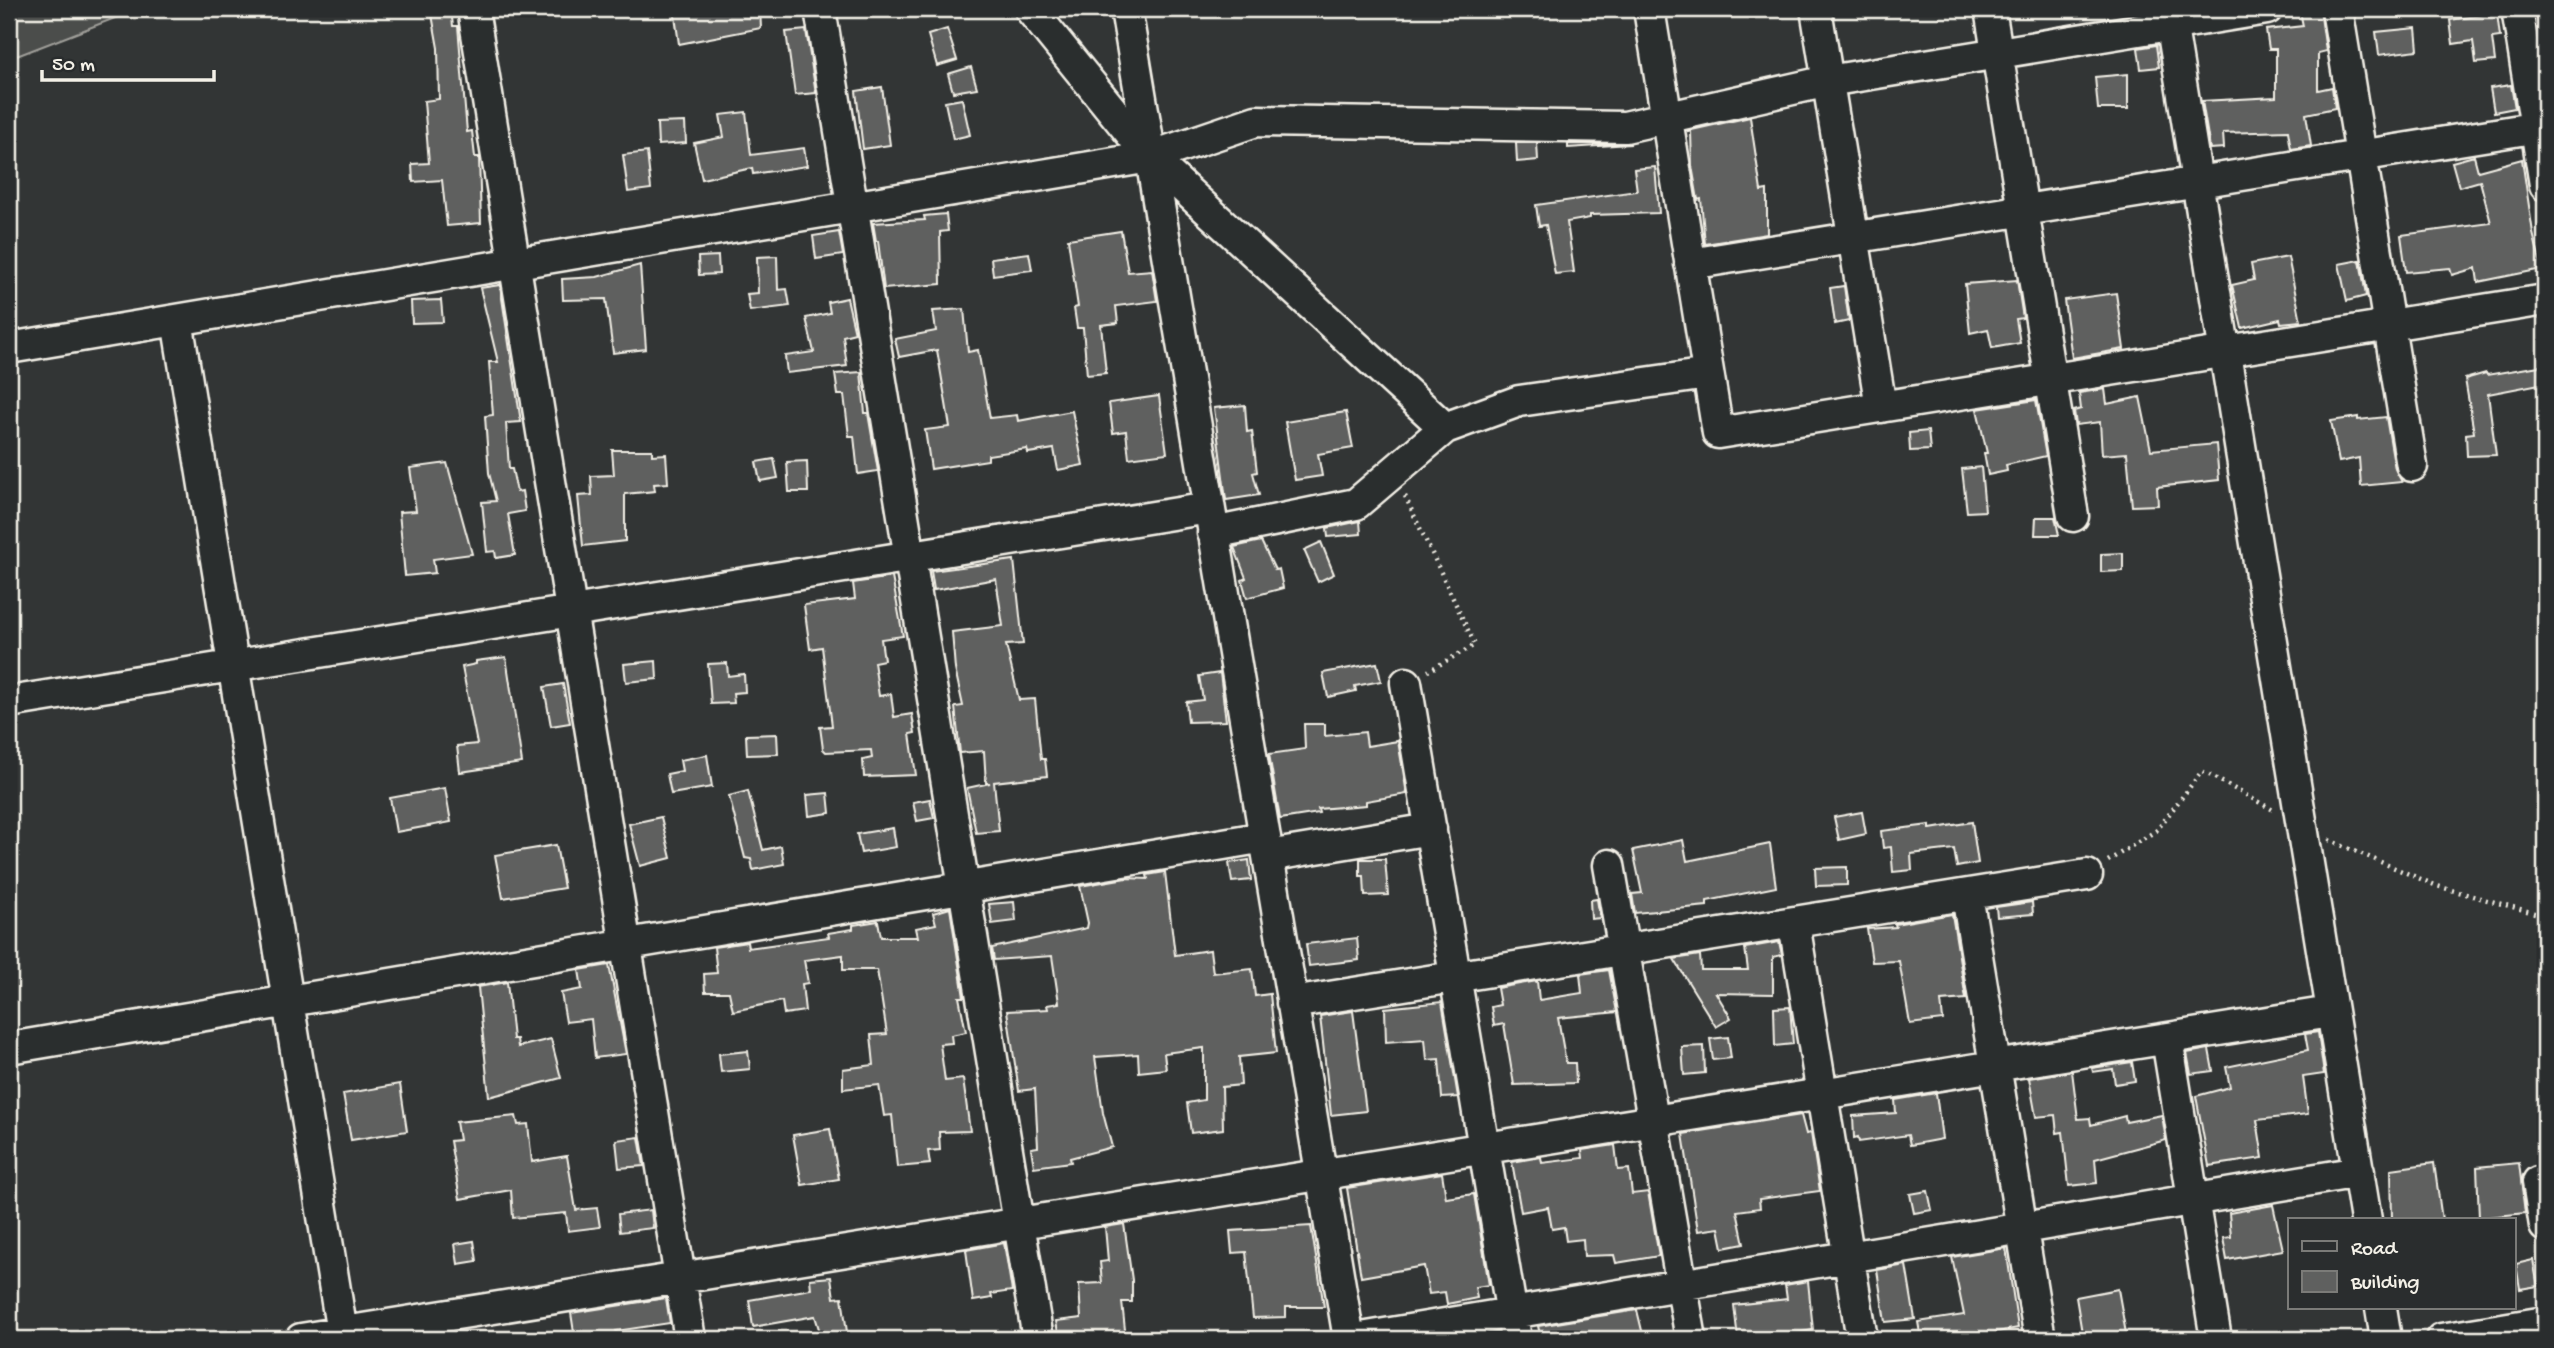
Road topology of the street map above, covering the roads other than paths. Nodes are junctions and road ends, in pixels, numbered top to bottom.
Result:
1 (473, 9) edge
2 (820, 9) edge
3 (1030, 9) edge
4 (1126, 9) edge
5 (1649, 9) edge
6 (1816, 9) edge
7 (1990, 9) edge
8 (2267, 9) edge
9 (2337, 9) edge
10 (2516, 9) edge
11 (2170, 17) edge
12 (1997, 53) junction
13 (1828, 81) junction
14 (1667, 118) junction
15 (2541, 126) edge
16 (2361, 155) junction
17 (1150, 157) junction
18 (2197, 182) junction
19 (2545, 185) edge
20 (852, 207) junction
21 (2022, 210) junction
22 (1853, 237) junction
23 (514, 264) junction
24 (1690, 264) junction
25 (2545, 300) edge
26 (177, 320) junction
27 (2389, 325) junction
28 (9, 348) edge
29 (2225, 351) junction
30 (1708, 374) junction
31 (2050, 380) junction
32 (1881, 407) junction
33 (1445, 428) junction
34 (2412, 466) dead end
35 (2073, 516) dead end
36 (1211, 521) junction
37 (910, 556) junction
38 (571, 611) junction
39 (233, 665) junction
40 (1406, 684) road end
41 (9, 702) edge
42 (1430, 829) junction
43 (1266, 846) junction
44 (1609, 865) dead end
45 (2087, 875) dead end
46 (964, 888) junction
47 (1967, 895) junction
48 (1794, 923) junction
49 (625, 945) junction
50 (1624, 950) junction
51 (1455, 977) junction
52 (288, 1001) junction
53 (1292, 1003) junction
54 (2330, 1013) junction
55 (2167, 1039) junction
56 (9, 1048) edge
57 (1996, 1066) junction
58 (1822, 1094) junction
59 (1654, 1121) junction
60 (1484, 1149) junction
61 (2358, 1172) junction
62 (1321, 1175) junction
63 (2538, 1181) dead end
64 (2194, 1199) junction
65 (2367, 1218) edge
66 (1019, 1224) junction
67 (2545, 1226) edge
68 (2022, 1228) junction
69 (1848, 1257) junction
70 (680, 1278) junction
71 (1682, 1285) junction
72 (2381, 1310) edge
73 (2545, 1322) edge
74 (1514, 1326) edge
75 (343, 1336) edge
76 (302, 1339) edge
77 (690, 1339) edge
78 (1038, 1339) edge
79 (1349, 1339) edge
80 (1355, 1339) edge
81 (1691, 1339) edge
82 (1862, 1339) edge
83 (2040, 1339) edge
84 (2216, 1339) edge
85 (2386, 1339) edge
86 (2441, 1339) edge

1 - 23 street
2 - 20 street
3 - 17 street
4 - 17 street
5 - 14 street
6 - 13 street
7 - 12 street
8 - 11 street
9 - 16 street
10 - 15 street
11 - 12 street
11 - 18 street
12 - 13 street
12 - 21 street
13 - 14 street
13 - 22 street
14 - 17 street
14 - 24 street
15 - 16 street
15 - 19 street
16 - 18 street
16 - 27 street
17 - 20 street
17 - 33 street
17 - 36 street
18 - 21 street
18 - 29 street
20 - 23 street
20 - 37 street
21 - 22 street
21 - 31 street
22 - 24 street
22 - 32 street
23 - 26 street
23 - 38 street
24 - 30 street
25 - 27 street
26 - 28 street
26 - 39 street
27 - 29 street
27 - 34 street
29 - 31 street
29 - 54 street
30 - 32 street
30 - 33 street
31 - 32 street
31 - 35 street
33 - 36 street
36 - 37 street
36 - 43 street
37 - 38 street
37 - 46 street
38 - 39 street
38 - 49 street
39 - 41 street
39 - 52 street
40 - 42 street
42 - 43 street
42 - 51 street
43 - 46 street
43 - 53 street
44 - 50 street
45 - 47 street
46 - 49 street
46 - 66 street
47 - 48 street
47 - 57 street
48 - 50 street
48 - 58 street
49 - 52 street
49 - 70 street
50 - 51 street
50 - 59 street
51 - 53 street
51 - 60 street
52 - 56 street
52 - 75 street
53 - 62 street
54 - 55 street
54 - 61 street
55 - 57 street
55 - 64 street
57 - 58 street
57 - 68 street
58 - 59 street
58 - 69 street
59 - 60 street
59 - 71 street
60 - 62 street
60 - 74 street
61 - 64 street
61 - 65 street
62 - 66 street
62 - 79 street
63 - 67 street
64 - 68 street
64 - 84 street
66 - 70 street
66 - 78 street
68 - 69 street
68 - 83 street
69 - 71 street
69 - 82 street
70 - 75 street
70 - 77 street
71 - 74 street
71 - 81 street
72 - 85 street
73 - 86 street
74 - 80 street
75 - 76 street

